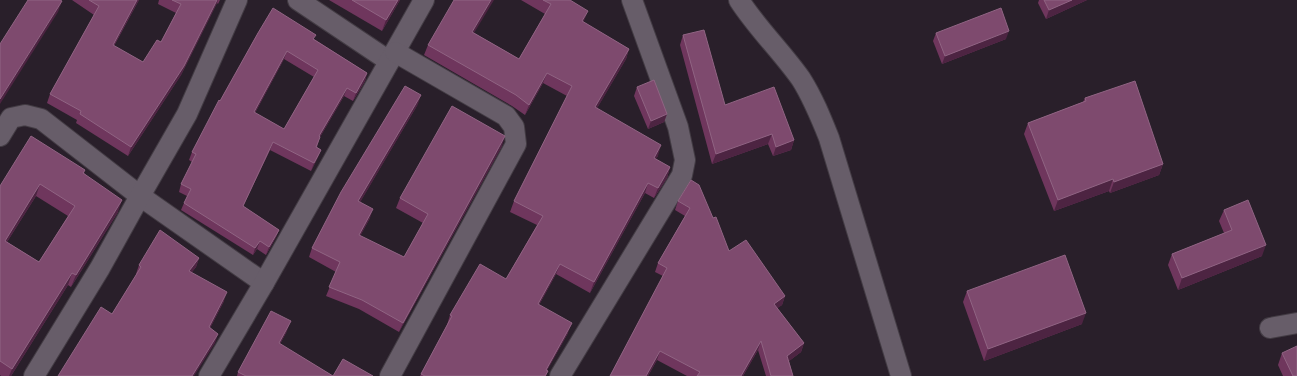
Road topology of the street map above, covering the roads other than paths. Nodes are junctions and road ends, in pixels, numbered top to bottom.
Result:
1 (237, 0) edge
2 (298, 0) edge
3 (424, 0) edge
4 (632, 0) edge
5 (739, 0) edge
6 (392, 57) junction
7 (0, 136) edge
8 (140, 196) junction
9 (264, 283) junction
10 (1297, 323) edge
11 (1270, 328) dead end
12 (34, 376) edge
13 (209, 376) edge
14 (391, 376) edge
15 (560, 376) edge
16 (902, 376) edge

1 - 8 street
2 - 6 street
3 - 6 street
4 - 15 street
5 - 16 street
6 - 9 street
6 - 14 street
7 - 8 street
8 - 9 street
8 - 12 street
9 - 13 street
10 - 11 street

